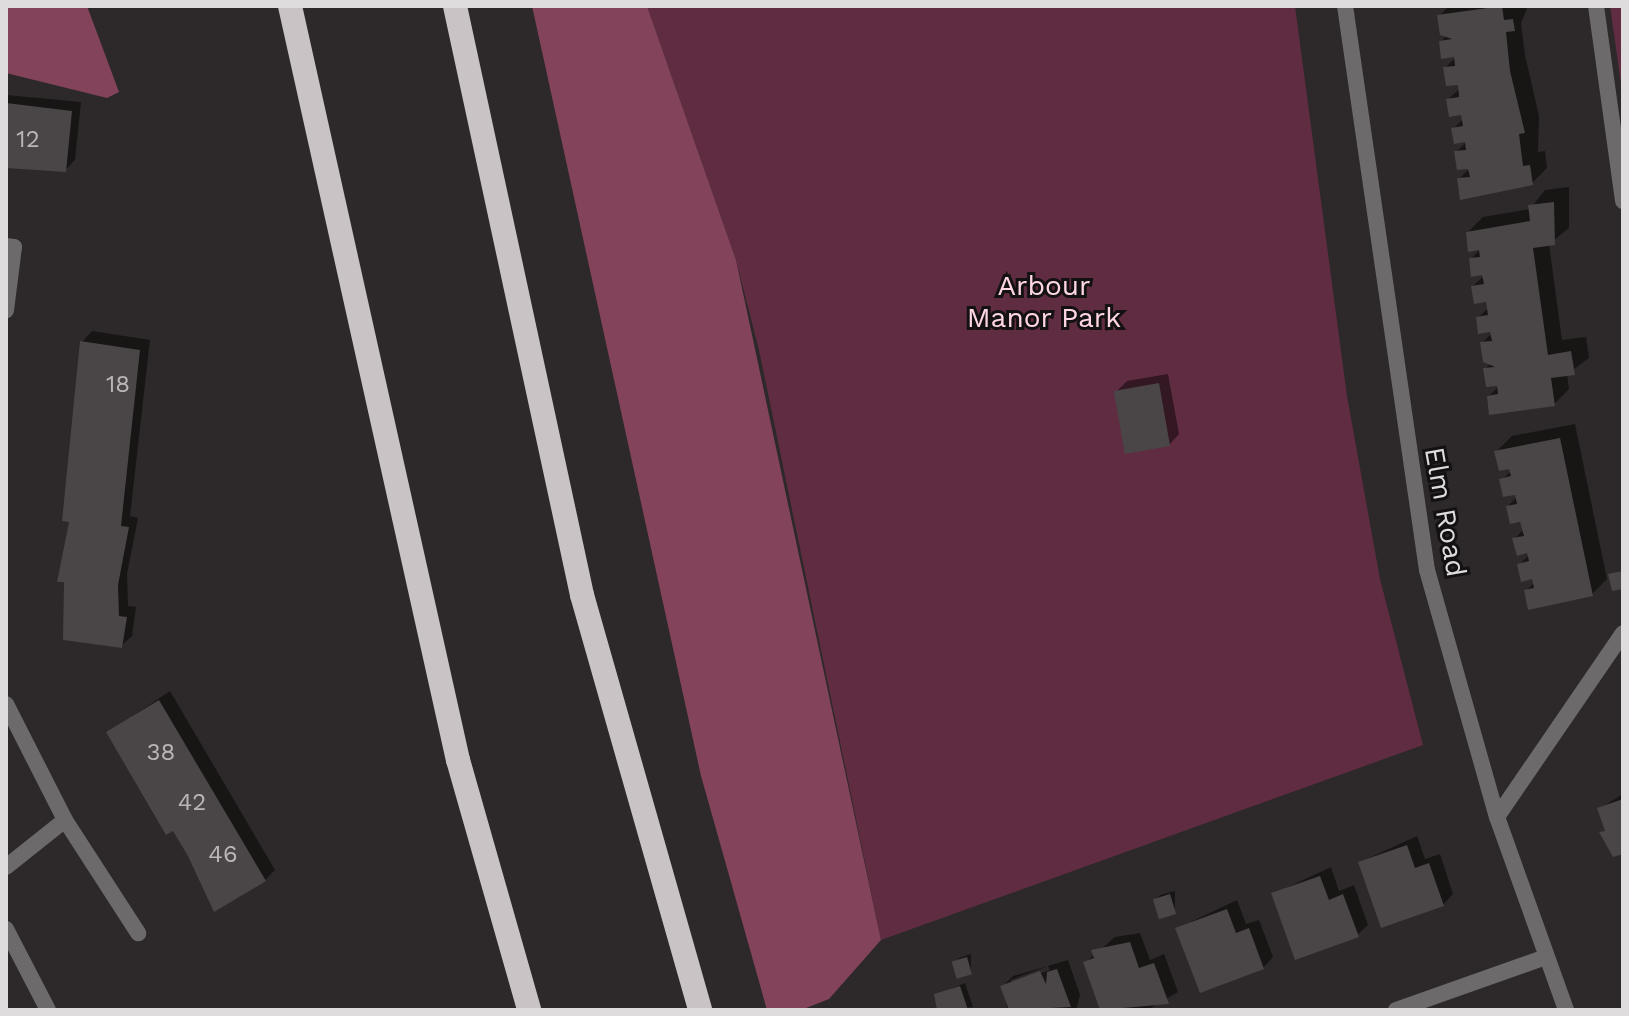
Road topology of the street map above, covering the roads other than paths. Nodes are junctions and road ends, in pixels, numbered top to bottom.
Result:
1 (290, 6) edge
2 (455, 6) edge
3 (1345, 6) edge
4 (1596, 6) edge
5 (1623, 201) edge
6 (6, 246) edge
7 (6, 310) edge
8 (1623, 633) edge
9 (6, 704) edge
10 (1497, 817) junction
11 (65, 820) junction
12 (6, 867) edge
13 (6, 929) edge
14 (138, 933) dead end
15 (1546, 957) junction
16 (48, 1010) edge
17 (529, 1010) edge
18 (700, 1010) edge
19 (1396, 1010) edge
20 (1566, 1010) edge

1 - 17 highway
2 - 18 highway
3 - 10 street, Elm Road
4 - 5 street
6 - 7 street
8 - 10 street
9 - 11 street
10 - 15 street, Elm Road
11 - 12 street
11 - 14 street
13 - 16 street
15 - 19 street
15 - 20 street, Elm Road

